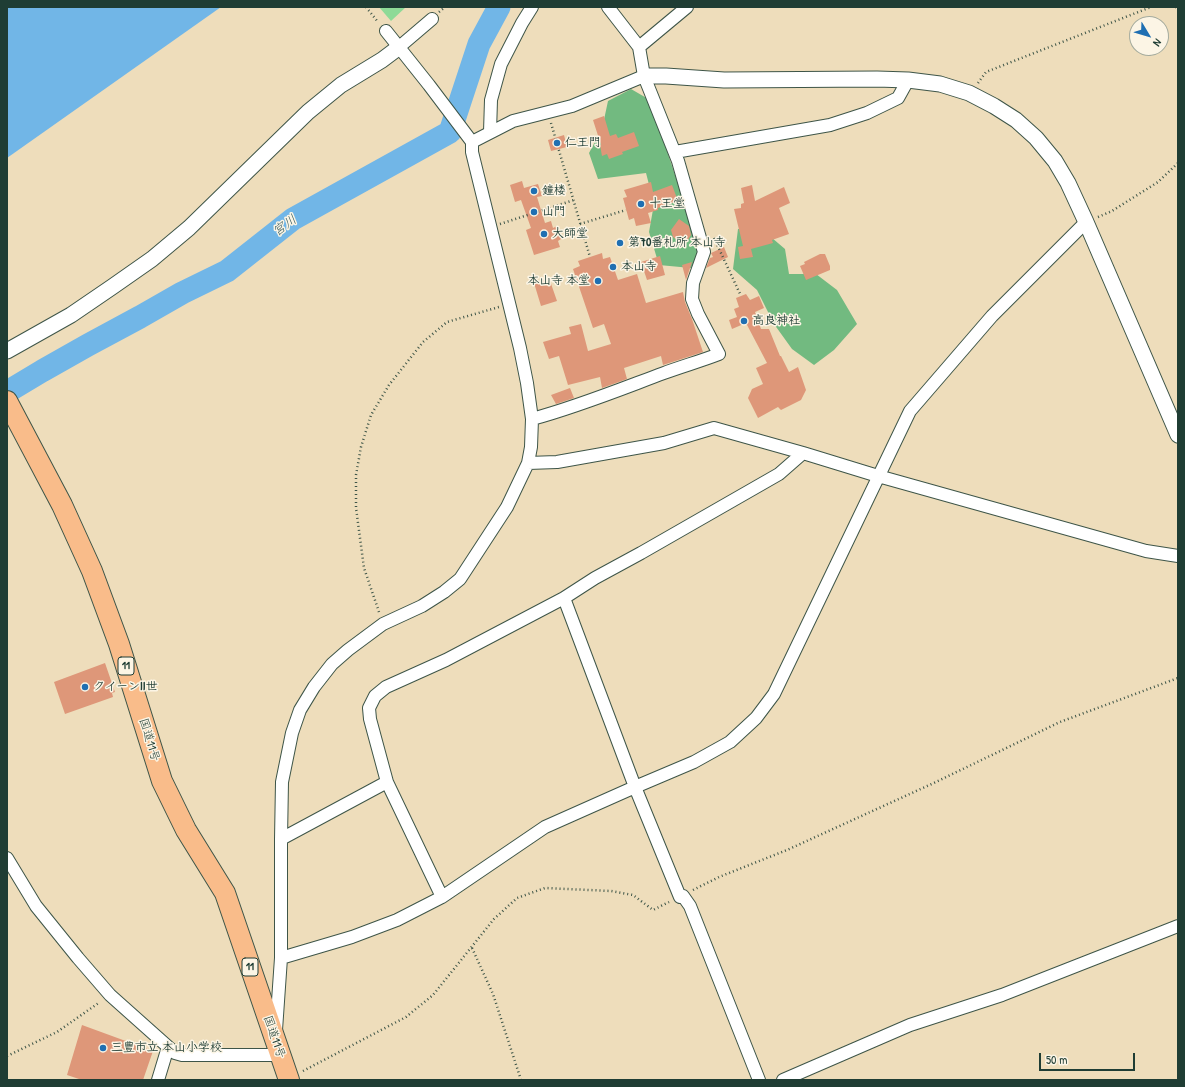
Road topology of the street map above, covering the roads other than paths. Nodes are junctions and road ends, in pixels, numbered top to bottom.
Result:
1 (532, 7) edge
2 (608, 7) edge
3 (687, 7) edge
4 (432, 19) dead end
5 (386, 31) road end
6 (639, 47) junction
7 (398, 48) junction
8 (644, 76) junction
9 (908, 80) junction
10 (490, 132) junction
11 (470, 140) junction
12 (675, 152) junction
13 (1086, 222) junction
14 (7, 351) edge
15 (7, 401) edge
16 (532, 419) junction
17 (1178, 435) edge
18 (803, 453) junction
19 (528, 463) junction
20 (878, 476) junction
21 (1178, 556) edge
22 (564, 598) junction
23 (386, 782) junction
24 (635, 787) junction
25 (281, 839) junction
26 (7, 858) edge
27 (442, 897) junction
28 (1178, 926) edge
29 (281, 958) junction
30 (168, 1047) junction
31 (278, 1048) junction
32 (288, 1079) edge
33 (158, 1080) edge
34 (759, 1080) edge
35 (783, 1080) edge

1 - 10 street
2 - 6 street
3 - 6 street
4 - 7 street
5 - 7 street
6 - 8 street
7 - 11 street
7 - 14 street
8 - 9 street
8 - 10 street
8 - 12 street
9 - 12 street
9 - 13 street
10 - 11 street
11 - 16 street
12 - 16 street
13 - 17 street
13 - 20 street
15 - 31 highway, 国道11号 / 11
16 - 19 street
18 - 19 street
18 - 20 street
18 - 22 street
19 - 25 street
20 - 21 street
20 - 24 street
22 - 23 street
22 - 24 street
23 - 25 street
23 - 27 street
24 - 27 street
24 - 34 street
25 - 29 street
26 - 30 street
27 - 29 street
28 - 35 street
29 - 31 street
30 - 31 street
30 - 33 street
31 - 32 highway, 国道11号 / 11

